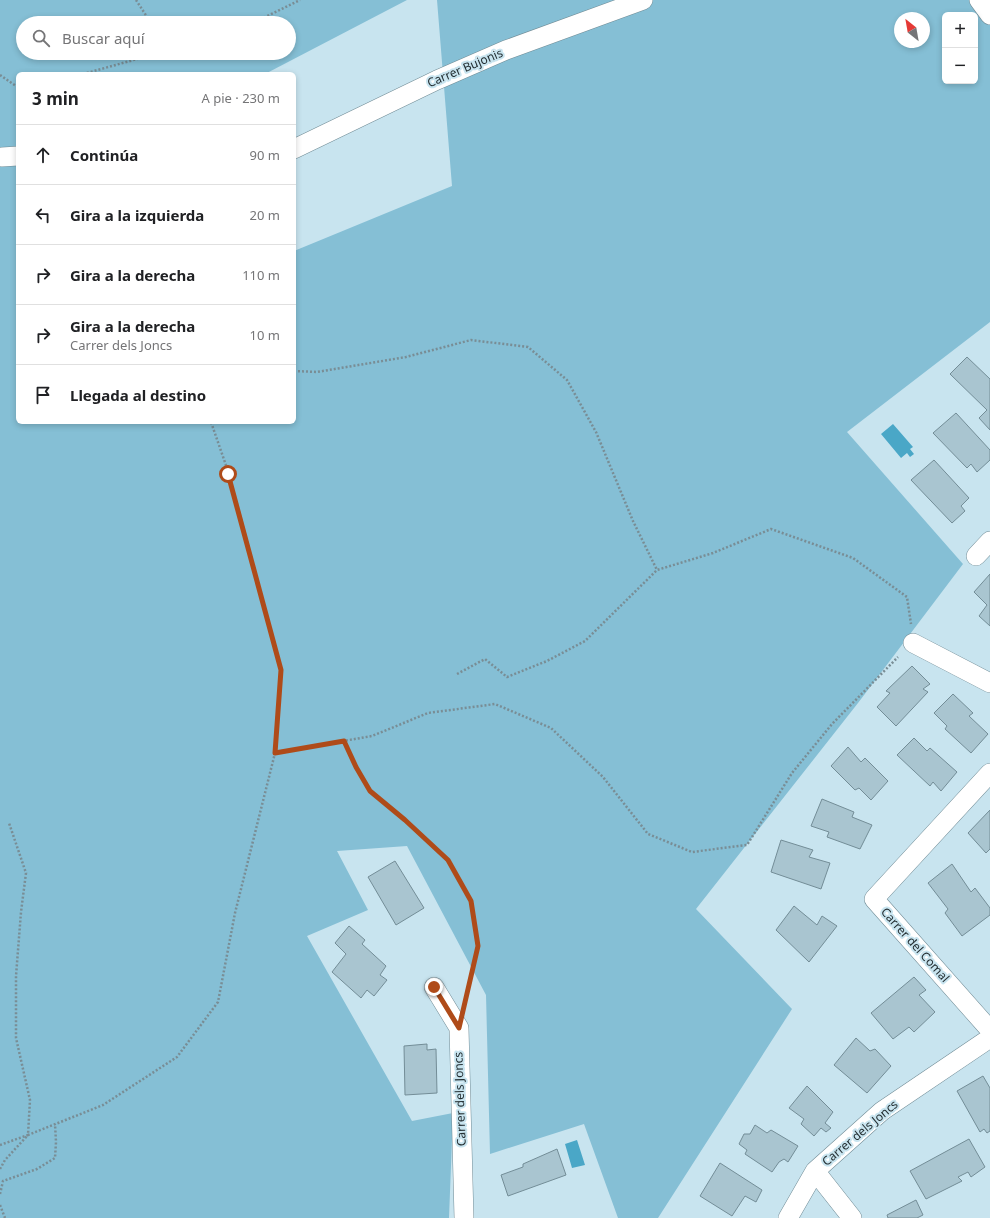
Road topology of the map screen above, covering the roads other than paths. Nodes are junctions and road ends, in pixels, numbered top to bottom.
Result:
1 (643, 0) edge
2 (978, 0) edge
3 (990, 15) edge
4 (296, 148) edge
5 (990, 541) edge
6 (976, 556) dead end
7 (913, 643) road end
8 (990, 684) edge
9 (990, 773) edge
10 (434, 987) dead end
11 (990, 1030) edge
12 (990, 1038) edge
13 (815, 1171) junction
14 (464, 1218) edge
15 (788, 1218) edge
16 (852, 1218) edge

1 - 4 street, Carrer Bujonis
2 - 3 street
5 - 6 street
7 - 8 street
9 - 11 street, Carrer del Comal
10 - 14 street, Carrer dels Joncs
12 - 13 street, Carrer dels Joncs
13 - 15 street, Carrer dels Joncs
13 - 16 street

